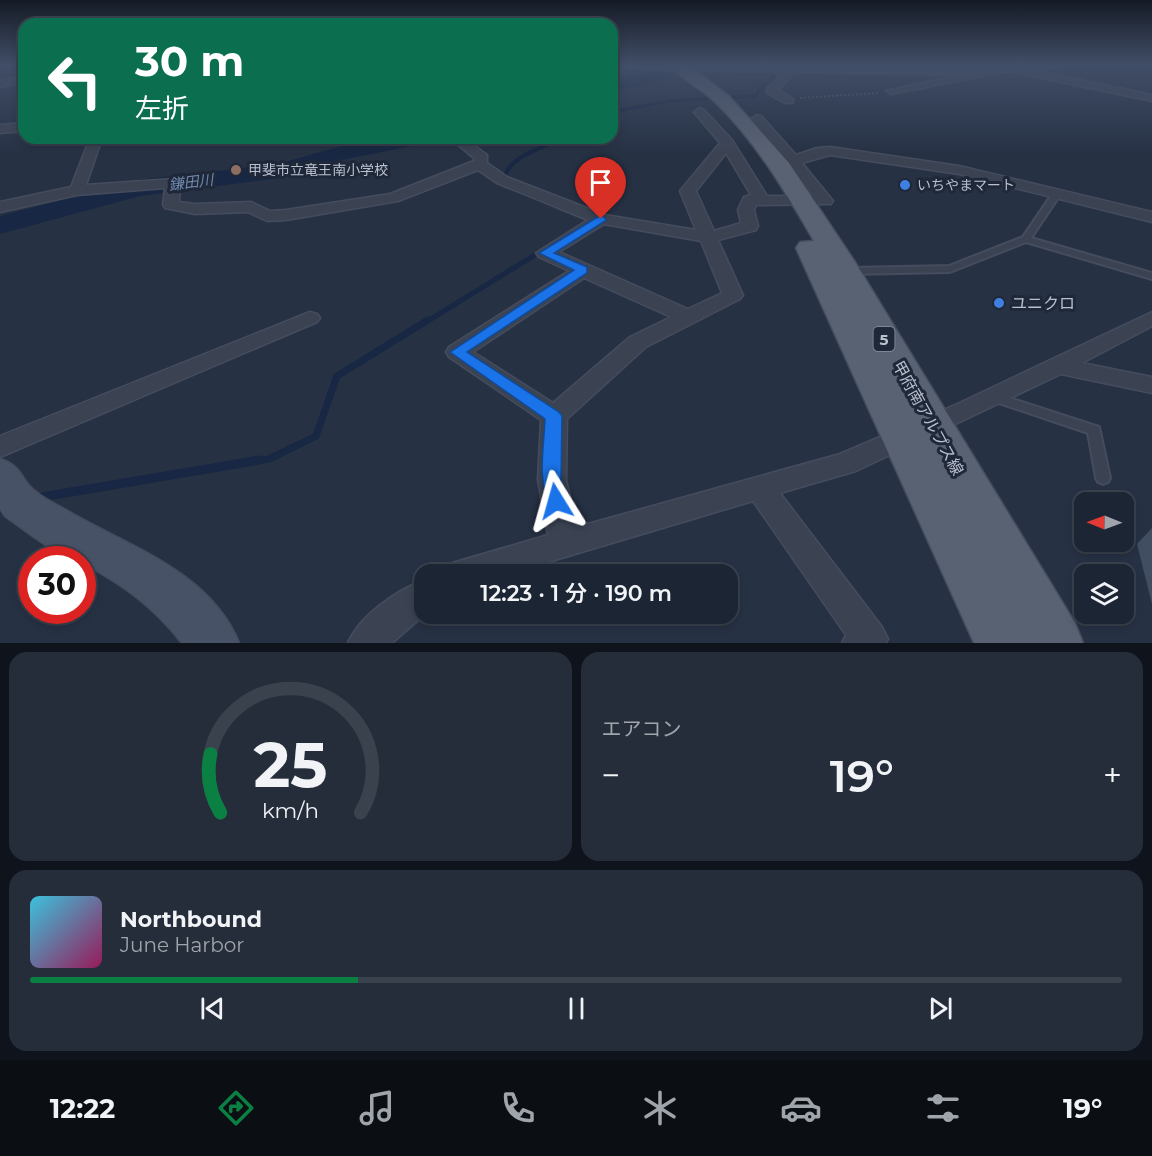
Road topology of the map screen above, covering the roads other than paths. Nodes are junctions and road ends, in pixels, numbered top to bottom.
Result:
1 (716, 94) edge
2 (776, 94) edge
3 (1132, 94) edge
4 (1152, 98) edge
5 (789, 101) road end
6 (700, 112) dead end
7 (757, 119) dead end
8 (18, 128) edge
9 (0, 129) edge
10 (727, 143) junction
11 (94, 144) edge
12 (464, 144) edge
13 (794, 161) junction
14 (480, 164) junction
15 (77, 190) junction
16 (1058, 192) junction
17 (784, 200) junction
18 (0, 207) edge
19 (1152, 217) edge
20 (601, 219) junction
21 (709, 237) junction
22 (1026, 239) junction
23 (583, 270) junction
24 (845, 271) junction
25 (1152, 276) edge
26 (688, 317) junction
27 (310, 318) dead end
28 (1152, 318) edge
29 (1060, 366) junction
30 (1152, 385) edge
31 (994, 397) junction
32 (554, 416) junction
33 (932, 425) junction
34 (902, 440) junction
35 (0, 447) edge
36 (0, 475) edge
37 (1103, 478) dead end
38 (759, 487) junction
39 (565, 542) junction
40 (493, 564) edge
41 (414, 602) edge
42 (214, 643) edge
43 (366, 643) edge
44 (860, 643) edge
45 (1002, 643) edge
46 (1055, 643) edge

1 - 17 main road, 甲府南アルプス線 / 5
2 - 5 street
3 - 4 street
6 - 10 street
7 - 13 street
8 - 9 street
10 - 17 street
10 - 21 street
11 - 15 street
12 - 14 street
13 - 16 street
13 - 17 street
14 - 15 street
14 - 20 street
15 - 18 street
16 - 19 street
16 - 22 lane
17 - 21 street
17 - 24 main road, 甲府南アルプス線 / 5
17 - 34 main road, 甲府南アルプス線 / 5
20 - 21 street
20 - 23 street
21 - 26 street
22 - 24 lane
22 - 25 lane
23 - 26 street
23 - 32 street
24 - 33 main road, 甲府南アルプス線 / 5
26 - 32 street
27 - 35 street
28 - 29 street
29 - 30 street
29 - 31 street
31 - 33 street
31 - 37 lane
32 - 39 street
33 - 34 street
33 - 46 main road, 甲府南アルプス線 / 5
34 - 38 street
34 - 45 main road, 甲府南アルプス線 / 5
36 - 42 street
38 - 39 street
38 - 44 street
39 - 40 street
41 - 43 street

